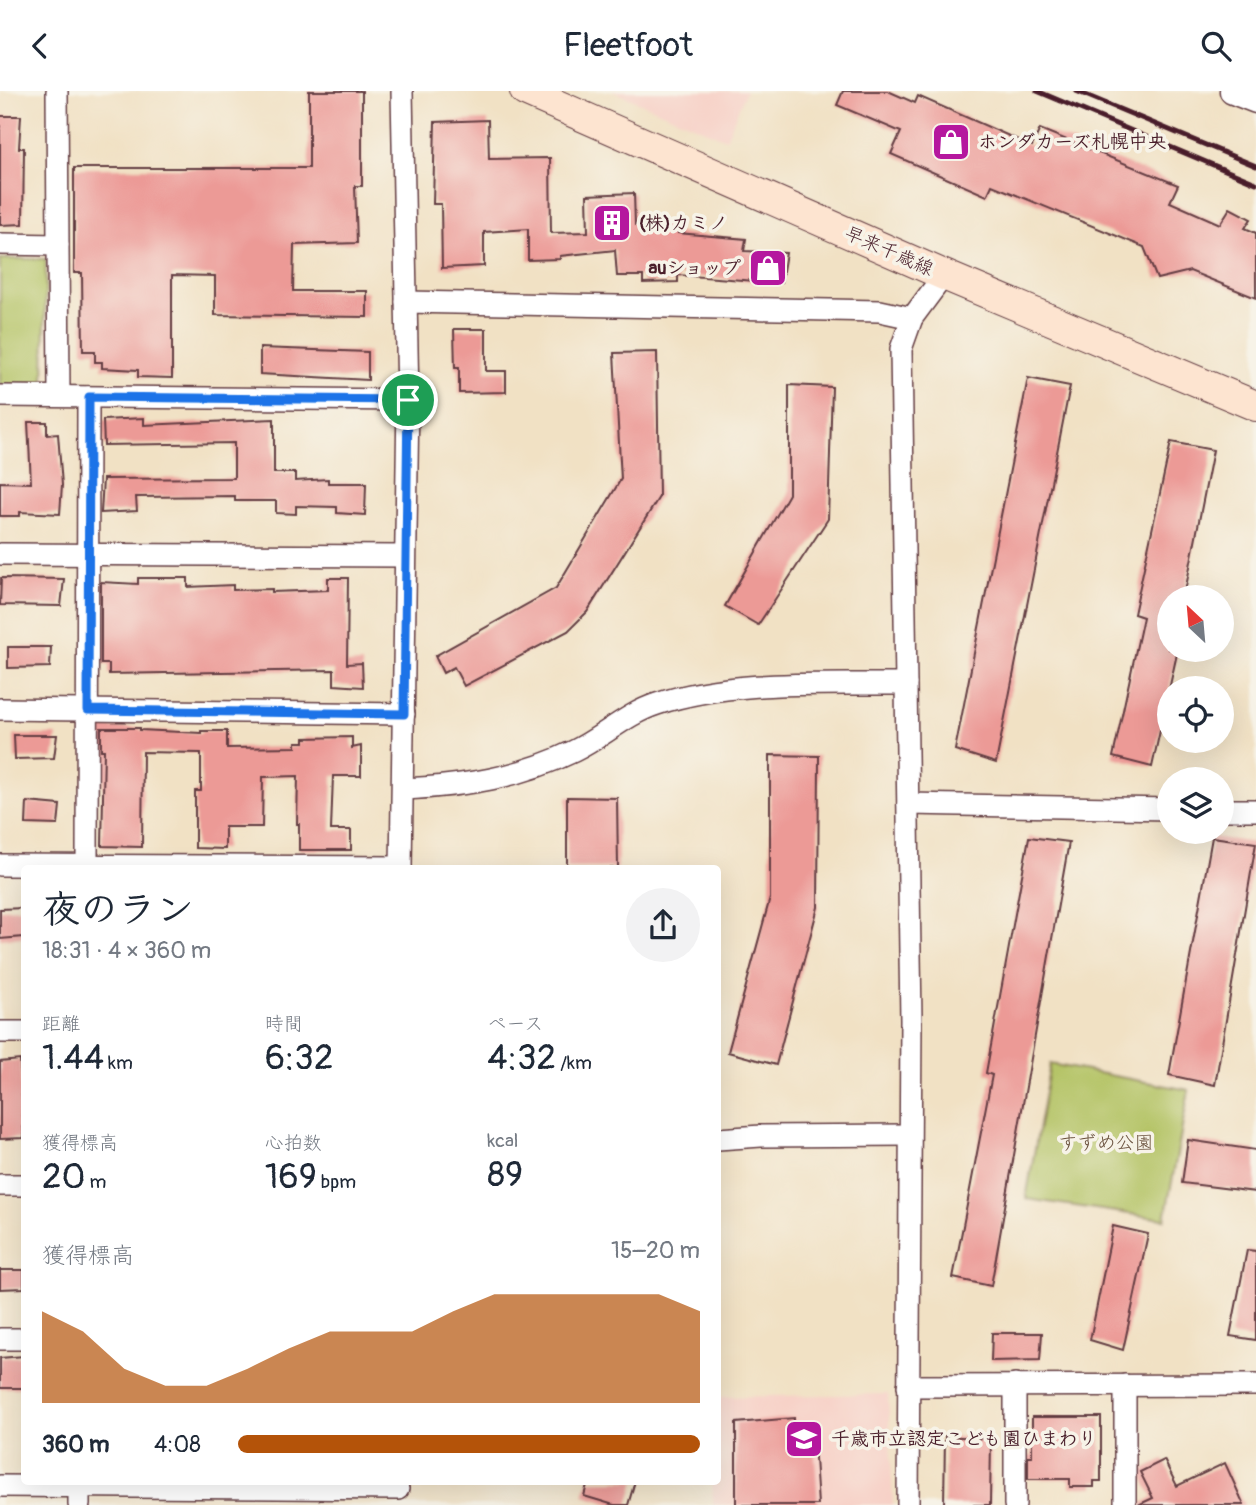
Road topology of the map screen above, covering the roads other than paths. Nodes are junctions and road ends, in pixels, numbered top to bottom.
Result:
1 (57, 91) edge
2 (402, 91) edge
3 (525, 91) edge
4 (1233, 91) edge
5 (1256, 100) edge
6 (0, 244) edge
7 (58, 245) junction
8 (944, 275) junction
9 (406, 302) junction
10 (912, 318) junction
11 (0, 396) edge
12 (59, 396) junction
13 (89, 397) junction
14 (408, 400) junction
15 (1256, 406) edge
16 (0, 554) edge
17 (89, 555) junction
18 (405, 556) junction
19 (906, 684) junction
20 (0, 709) edge
21 (88, 710) junction
22 (404, 714) junction
23 (404, 789) junction
24 (908, 804) junction
25 (1157, 809) edge
26 (1234, 810) edge
27 (1256, 810) edge
28 (0, 865) edge
29 (21, 865) edge
30 (87, 865) edge
31 (401, 865) edge
32 (0, 1032) edge
33 (21, 1032) edge
34 (909, 1135) junction
35 (721, 1139) edge
36 (0, 1185) edge
37 (21, 1185) edge
38 (0, 1339) edge
39 (21, 1339) edge
40 (1015, 1385) junction
41 (1125, 1385) junction
42 (1256, 1385) edge
43 (908, 1386) junction
44 (0, 1486) edge
45 (79, 1491) edge
46 (398, 1491) edge
47 (908, 1505) edge
48 (1015, 1505) edge
49 (1125, 1505) edge

1 - 7 street
2 - 9 street
3 - 8 main road, 早来千歳線
4 - 5 street
6 - 7 street
7 - 12 street
8 - 10 street
8 - 15 main road, 早来千歳線
9 - 10 street
9 - 14 street
10 - 19 street
11 - 12 street
12 - 13 street
13 - 14 street
13 - 17 street
14 - 18 street
16 - 17 street
17 - 18 street
17 - 21 street
18 - 22 street
19 - 23 street
19 - 24 street
20 - 21 street
21 - 22 street
21 - 30 street
22 - 23 street
23 - 31 street
24 - 25 street
24 - 34 street
26 - 27 street
28 - 29 street
32 - 33 street
34 - 35 street
34 - 43 street
36 - 37 street
38 - 39 street
40 - 41 street
40 - 43 street
40 - 48 street
41 - 42 street
41 - 49 street
43 - 47 street
44 - 45 street
45 - 46 street

